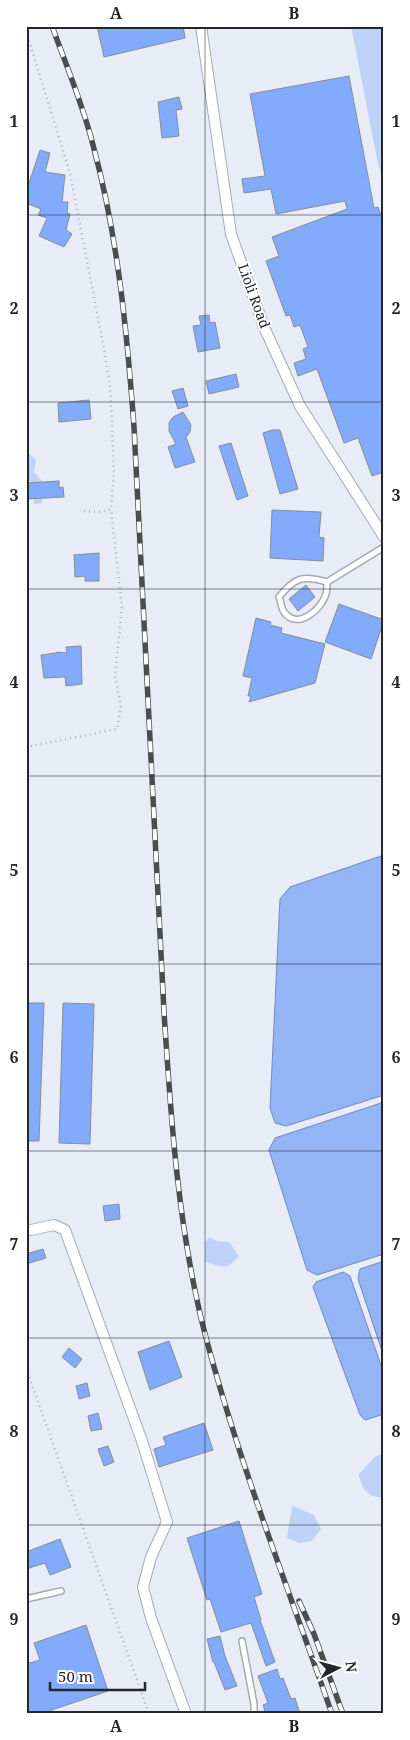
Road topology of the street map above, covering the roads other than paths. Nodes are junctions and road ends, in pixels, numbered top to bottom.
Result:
1 (201, 26) edge
2 (384, 537) edge
3 (384, 547) edge
4 (327, 582) junction
5 (26, 1231) edge
6 (61, 1591) dead end
7 (26, 1599) edge
8 (242, 1641) dead end
9 (186, 1714) edge
10 (254, 1714) edge

1 - 2 street, Lioli Road
3 - 4 lane
4 - 4 lane
5 - 9 street
6 - 7 lane
8 - 10 lane

